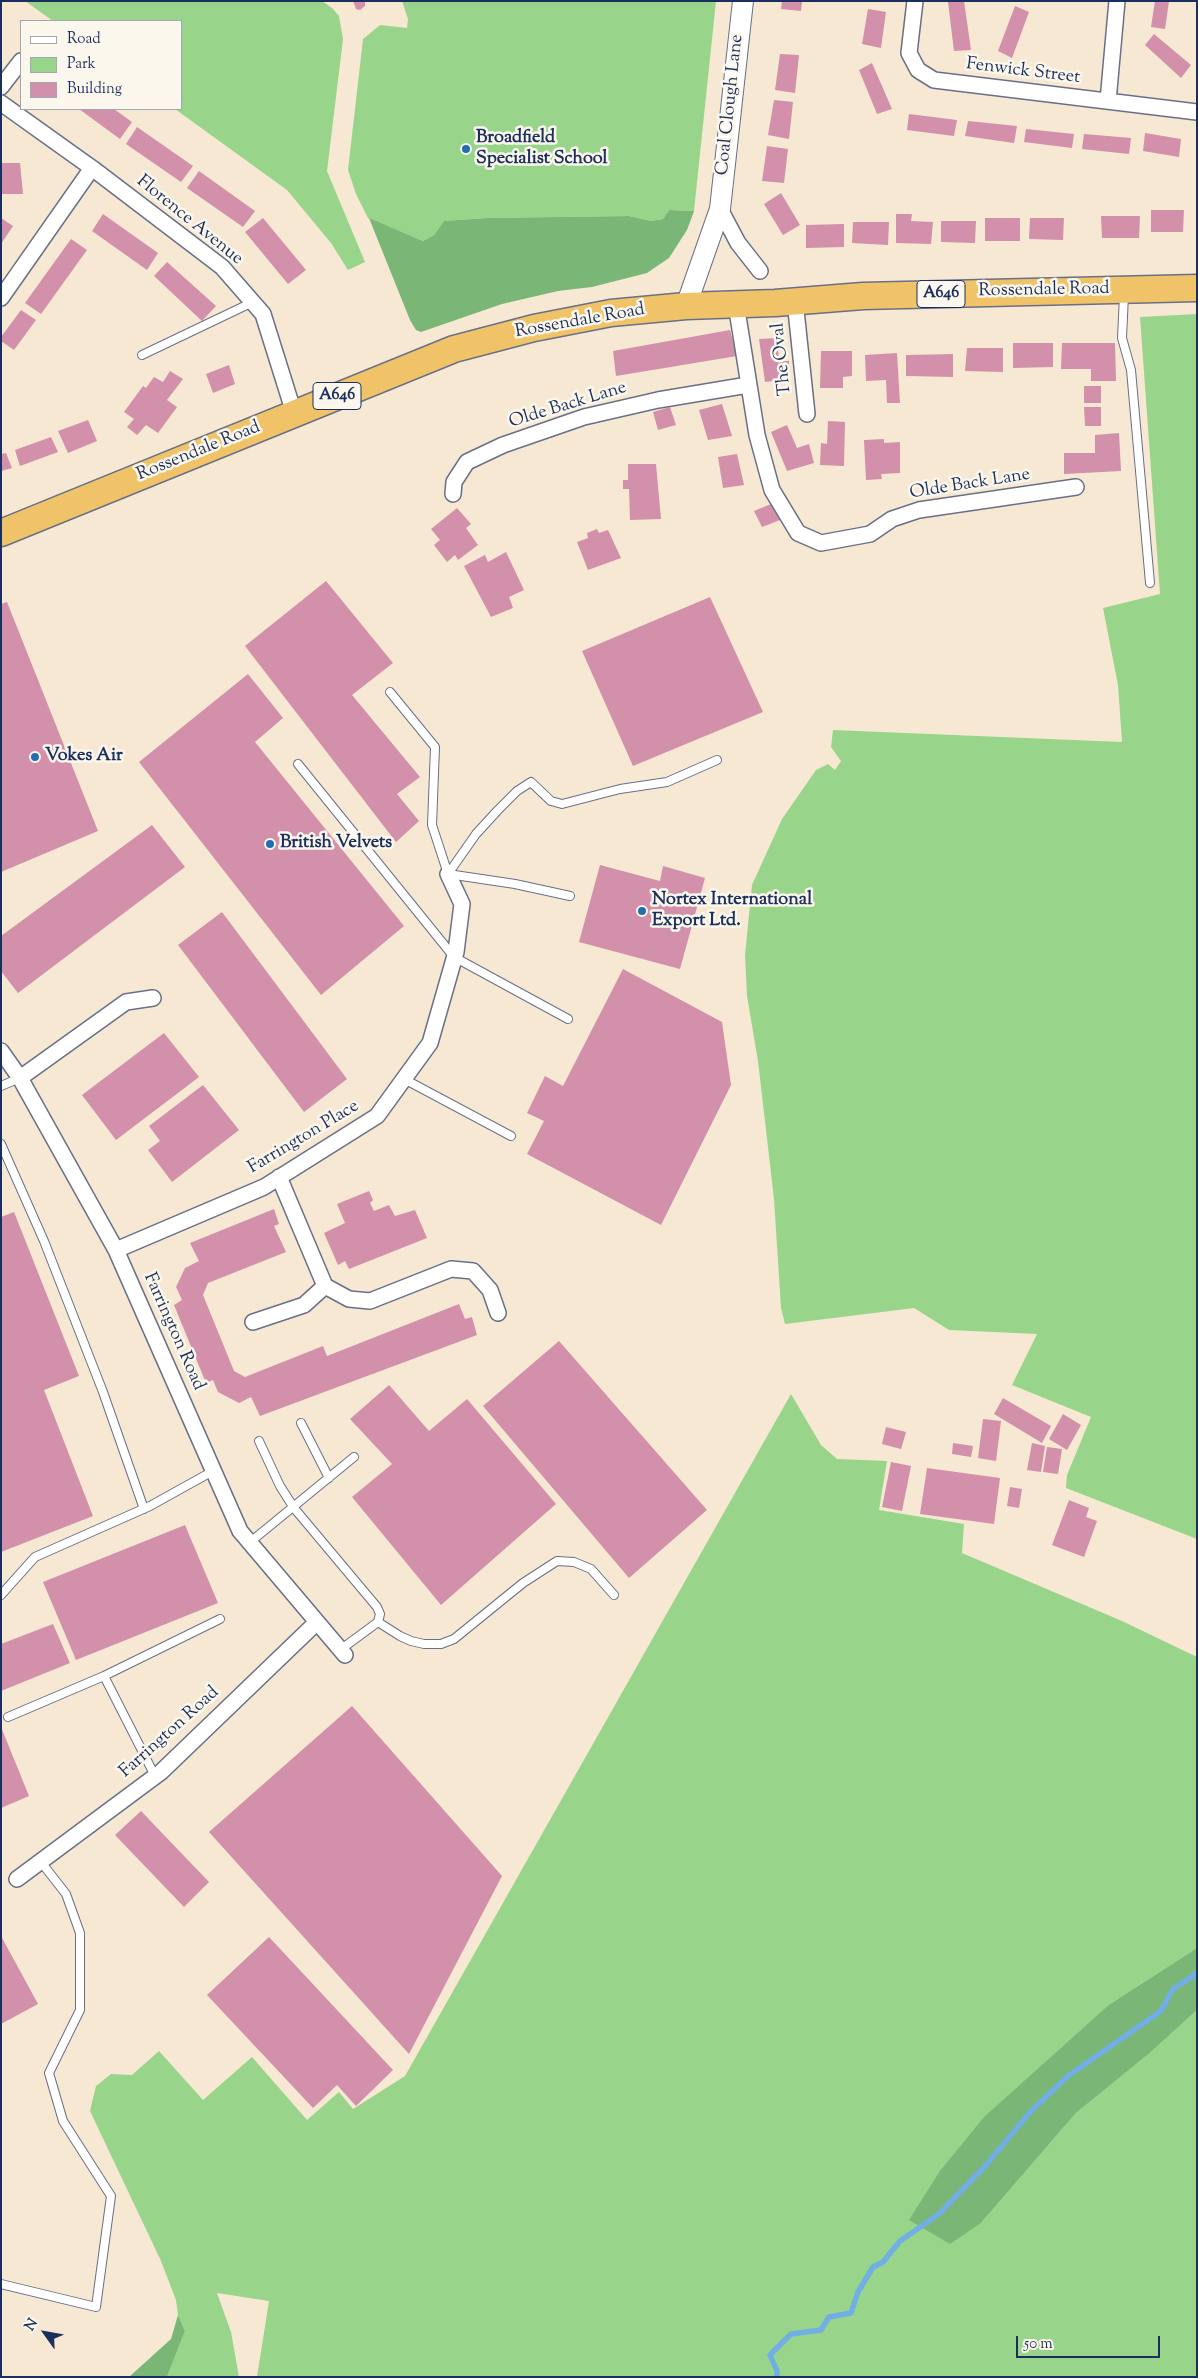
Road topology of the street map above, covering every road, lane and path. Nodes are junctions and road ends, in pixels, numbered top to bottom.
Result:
1 (743, 1) edge
2 (915, 1) edge
3 (1117, 1) edge
4 (20, 62) edge
5 (1, 87) edge
6 (1108, 101) junction
7 (1, 103) edge
8 (1197, 112) edge
9 (92, 168) junction
10 (720, 209) junction
11 (760, 271) dead end
12 (1197, 288) edge
13 (1124, 290) junction
14 (1, 298) edge
15 (796, 301) junction
16 (253, 302) junction
17 (736, 304) junction
18 (686, 306) junction
19 (142, 355) dead end
20 (748, 385) junction
21 (294, 413) junction
22 (807, 414) dead end
23 (1076, 487) dead end
24 (454, 494) dead end
25 (1, 533) edge
26 (1150, 583) dead end
27 (390, 692) dead end
28 (717, 760) dead end
29 (298, 764) dead end
30 (448, 874) junction
31 (570, 896) dead end
32 (454, 957) junction
33 (153, 998) dead end
34 (568, 1019) dead end
35 (1, 1051) edge
36 (20, 1078) junction
37 (404, 1079) junction
38 (1, 1086) edge
39 (511, 1136) dead end
40 (1, 1144) edge
41 (279, 1177) junction
42 (116, 1250) junction
43 (325, 1286) junction
44 (498, 1313) dead end
45 (253, 1322) dead end
46 (300, 1423) dead end
47 (259, 1441) dead end
48 (354, 1457) dead end
49 (213, 1471) junction
50 (329, 1478) junction
51 (294, 1508) junction
52 (144, 1509) junction
53 (249, 1542) junction
54 (614, 1595) dead end
55 (1, 1596) edge
56 (220, 1619) dead end
57 (378, 1622) junction
58 (316, 1623) junction
59 (343, 1653) joint
60 (104, 1676) junction
61 (8, 1717) dead end
62 (155, 1776) junction
63 (41, 1862) junction
64 (17, 1879) dead end
65 (1, 2284) edge

1 - 10 street, Coal Clough Lane
2 - 6 street, Fenwick Street
3 - 6 street
4 - 5 street
6 - 8 street, Fenwick Street
7 - 9 street, Florence Avenue
9 - 14 street
9 - 16 street, Florence Avenue
10 - 11 street
10 - 18 street, Coal Clough Lane
12 - 13 highway, Rossendale Road / A646
13 - 15 highway, Rossendale Road / A646
13 - 26 lane
15 - 17 highway, Rossendale Road / A646
15 - 22 street, The Oval
16 - 19 lane
16 - 21 street, Florence Avenue
17 - 18 highway, Rossendale Road / A646
17 - 20 street, Olde Back Lane
18 - 21 highway, Rossendale Road / A646
20 - 23 street, Olde Back Lane
20 - 24 street, Olde Back Lane
21 - 25 highway, Rossendale Road / A646
27 - 30 lane
28 - 30 lane
29 - 32 lane
30 - 31 lane
30 - 32 street, Farrington Place
32 - 34 lane
32 - 37 street, Farrington Place
33 - 36 street
35 - 36 street, Farrington Road
36 - 38 lane
36 - 42 street, Farrington Road
37 - 39 lane
37 - 41 street, Farrington Place
40 - 52 lane
41 - 42 street, Farrington Place
41 - 43 street
42 - 49 street, Farrington Road
43 - 44 street
43 - 45 street
46 - 50 lane
47 - 51 lane
48 - 50 lane
49 - 52 lane
49 - 53 street, Farrington Road
50 - 51 lane
51 - 53 lane
51 - 57 lane
52 - 55 lane
53 - 58 street, Farrington Road
54 - 57 lane
56 - 60 lane
57 - 59 lane
58 - 59 street, Farrington Road
58 - 62 street, Farrington Road
60 - 61 lane
60 - 62 lane
62 - 63 street, Farrington Road
63 - 64 street, Farrington Road
63 - 65 lane

